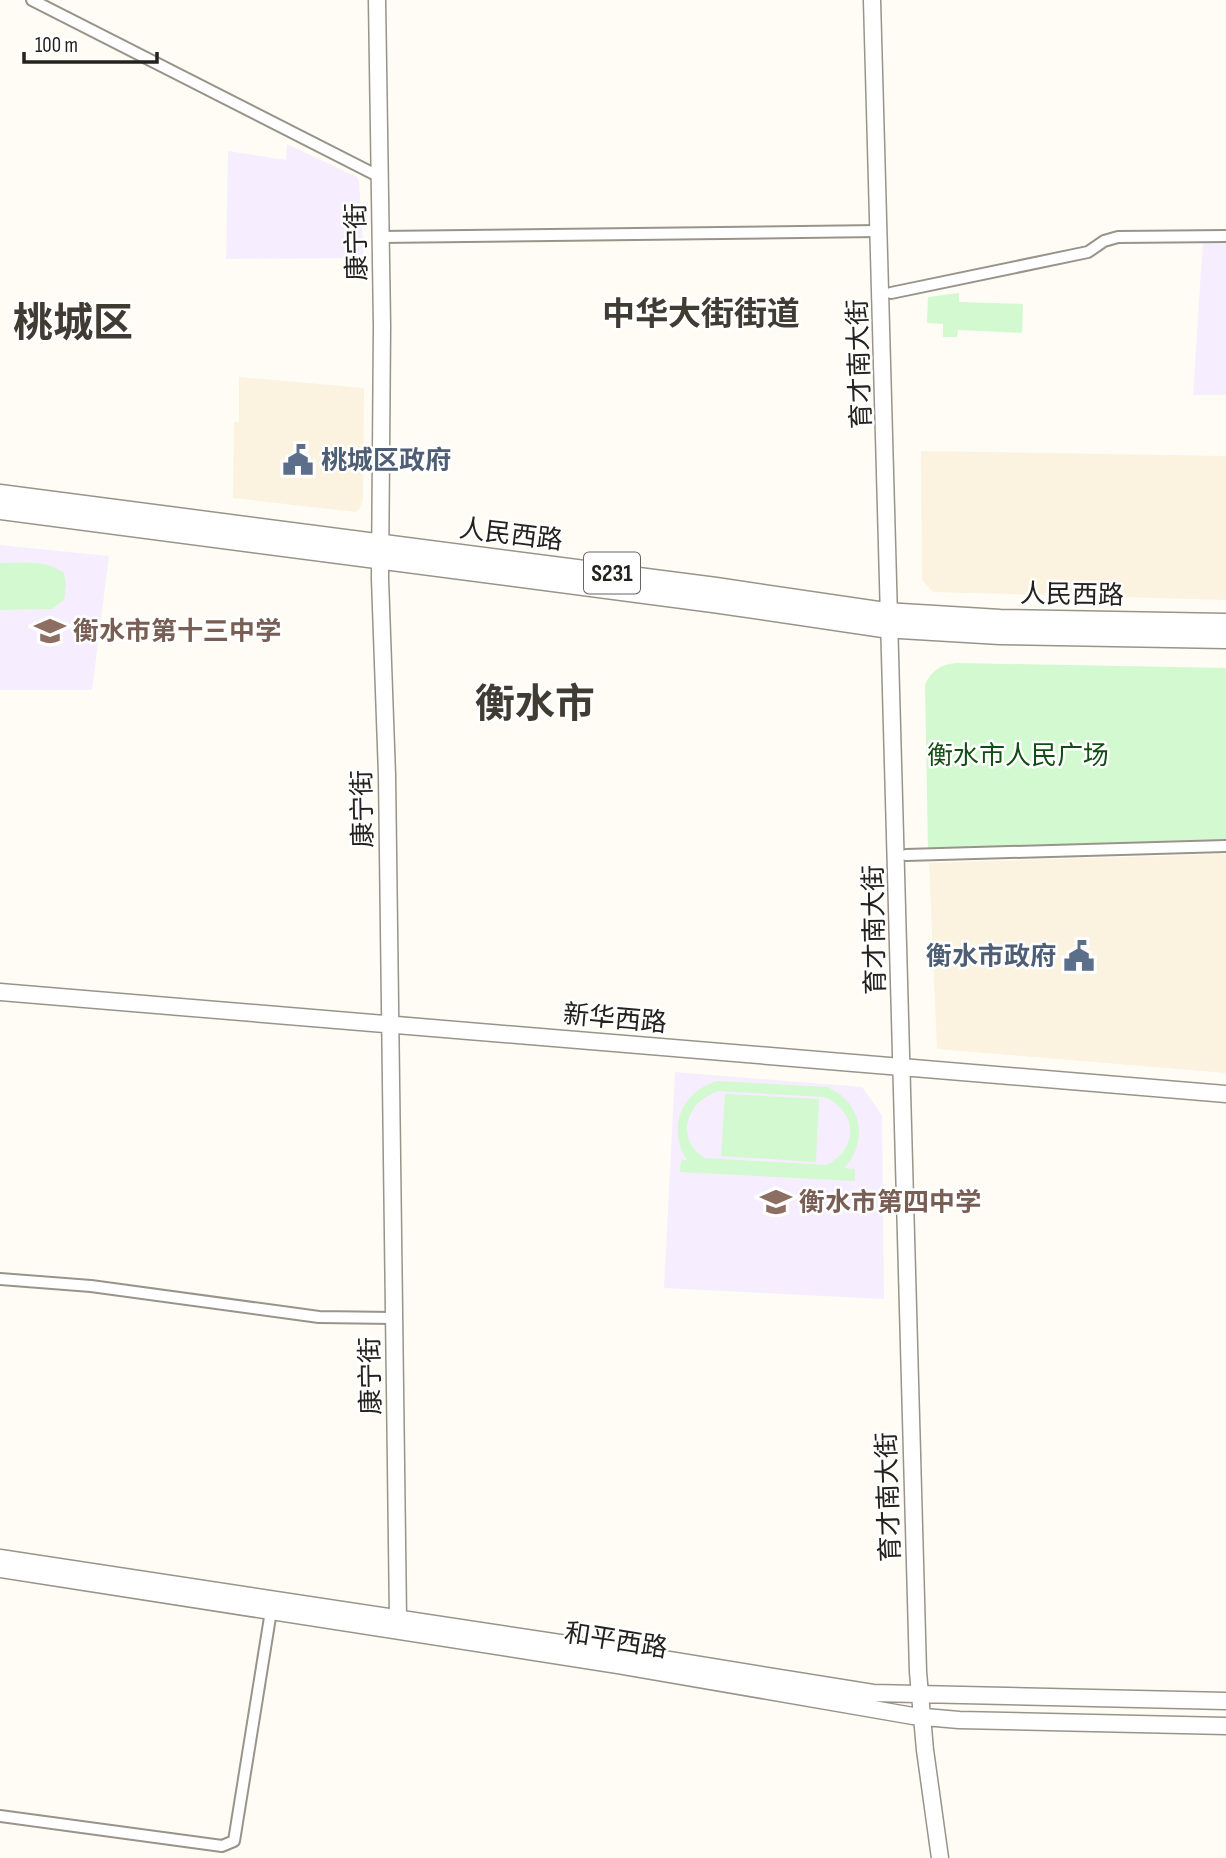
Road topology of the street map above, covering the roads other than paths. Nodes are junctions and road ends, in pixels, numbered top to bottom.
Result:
1 (32, 0) edge
2 (377, 0) edge
3 (872, 0) edge
4 (882, 0) edge
5 (380, 177) junction
6 (879, 231) junction
7 (1226, 236) edge
8 (380, 237) junction
9 (891, 293) junction
10 (0, 494) edge
11 (0, 510) edge
12 (381, 551) junction
13 (895, 621) junction
14 (1226, 623) edge
15 (1226, 639) edge
16 (1226, 846) edge
17 (906, 855) junction
18 (0, 992) edge
19 (390, 1024) junction
20 (907, 1067) junction
21 (1226, 1094) edge
22 (0, 1279) edge
23 (394, 1318) junction
24 (0, 1558) edge
25 (0, 1569) edge
26 (271, 1611) junction
27 (398, 1618) junction
28 (925, 1694) junction
29 (1226, 1702) edge
30 (926, 1717) junction
31 (1226, 1726) edge
32 (0, 1816) edge
33 (940, 1858) edge
34 (949, 1858) edge

1 - 5 street
2 - 5 main road, 康宁街
3 - 6 main road, 育才南大街
4 - 9 main road, 育才南大街
5 - 8 main road, 康宁街
6 - 8 street
6 - 13 main road, 育才南大街
7 - 9 street
8 - 12 main road, 康宁街
9 - 13 main road, 育才南大街
10 - 12 main road, 人民西路 / S231
11 - 12 main road, 人民西路 / S231
12 - 13 main road, 人民西路 / S231
12 - 19 main road, 康宁街
13 - 14 main road, 人民西路 / S231
13 - 15 main road, 人民西路 / S231
13 - 17 main road, 育才南大街
13 - 20 main road, 育才南大街
16 - 17 street
17 - 20 main road, 育才南大街
18 - 19 main road, 新华西路
19 - 20 main road, 新华西路
19 - 23 main road, 康宁街
20 - 21 main road, 新华西路
20 - 28 main road, 育才南大街
22 - 23 street
23 - 27 main road, 康宁街
24 - 27 main road, 和平西路
25 - 26 main road, 和平西路
26 - 30 main road, 和平西路
26 - 32 street
27 - 28 main road, 和平西路
28 - 29 main road, 和平西路
28 - 30 main road, 育才南大街
30 - 31 main road, 和平西路
30 - 33 main road, 育才南大街
30 - 34 main road, 育才南大街

